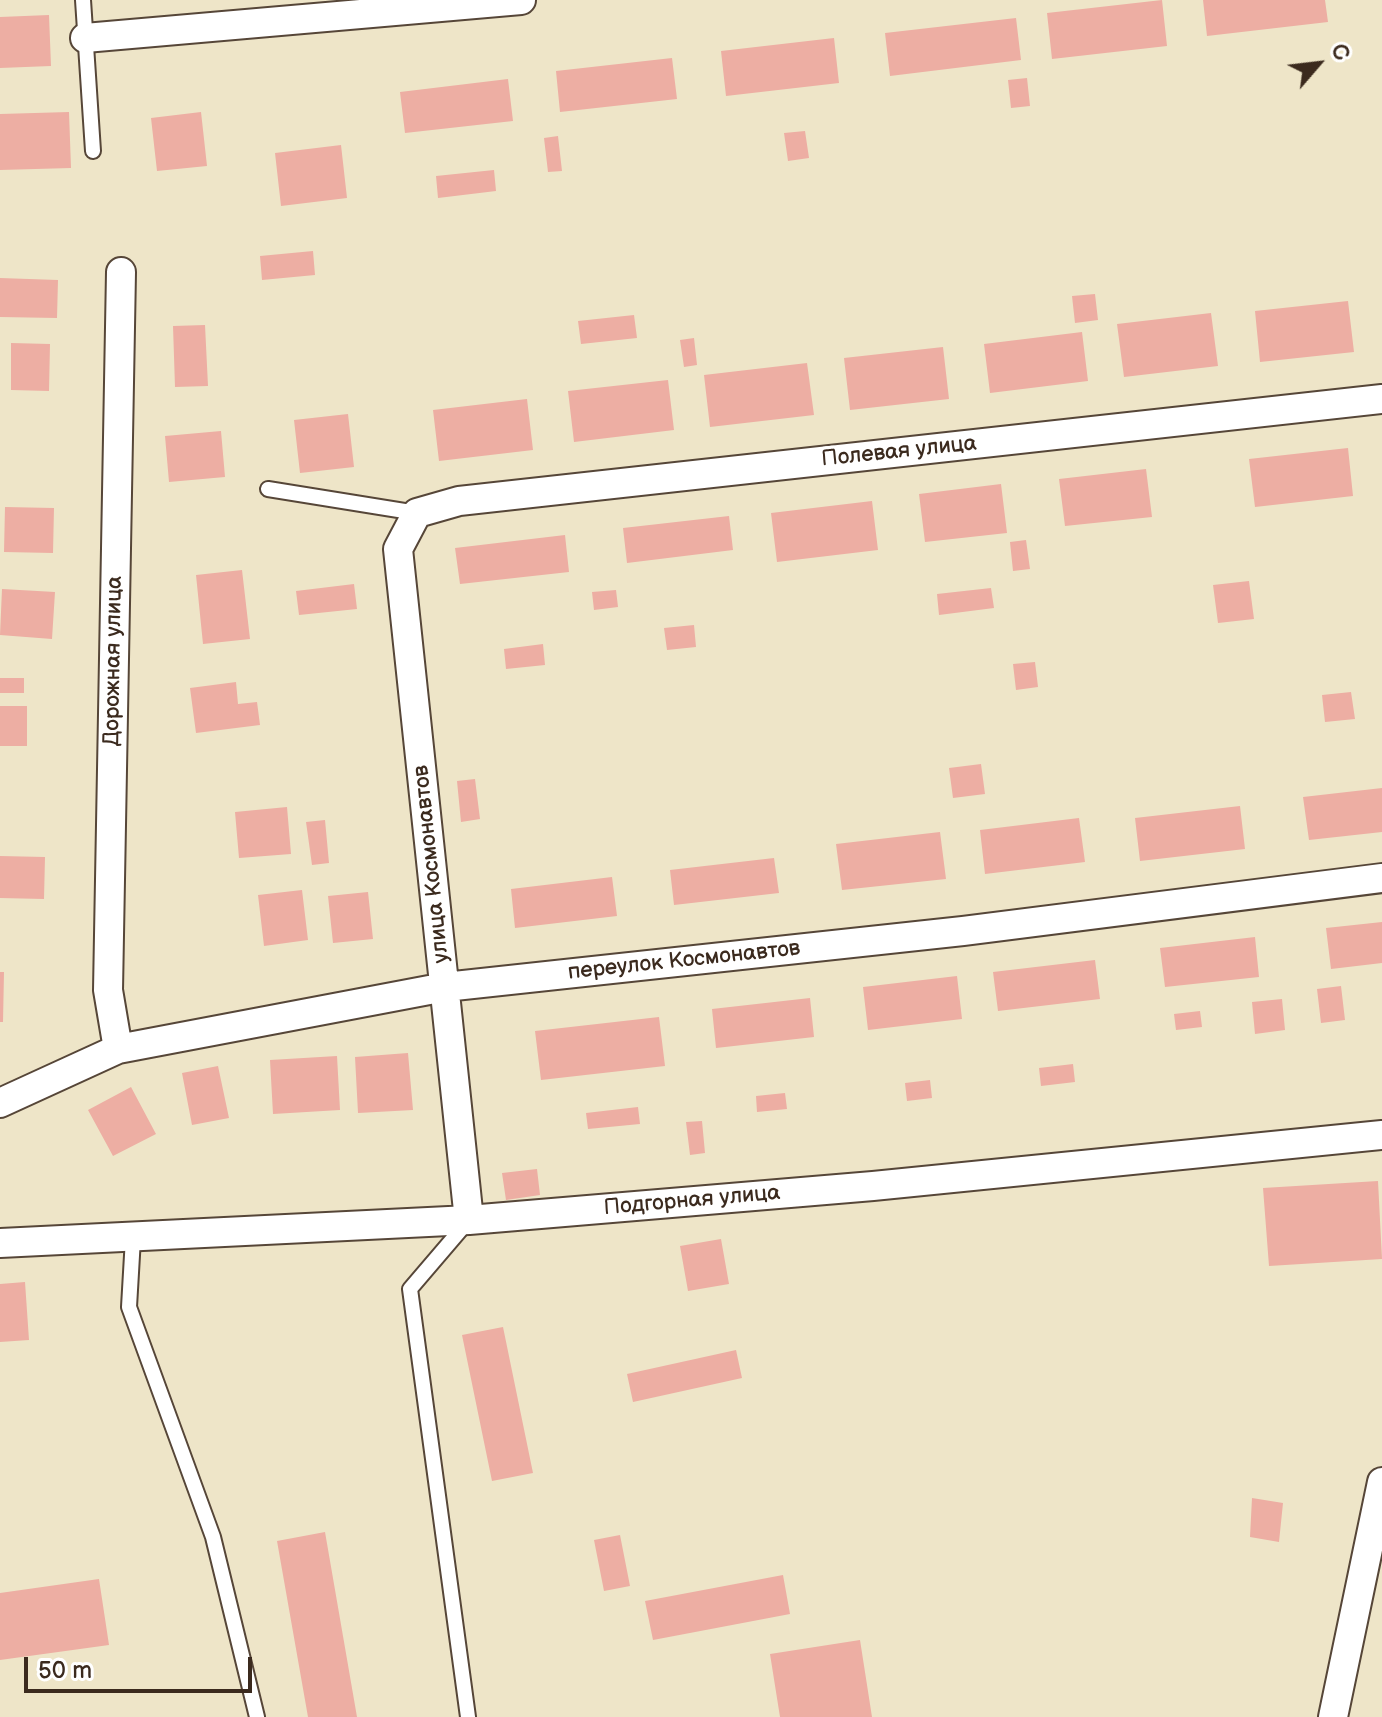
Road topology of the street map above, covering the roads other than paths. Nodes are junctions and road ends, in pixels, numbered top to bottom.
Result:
1 (83, 0) edge
2 (521, 0) edge
3 (85, 38) junction
4 (93, 151) dead end
5 (121, 272) dead end
6 (1382, 399) edge
7 (268, 489) dead end
8 (417, 513) junction
9 (1382, 878) edge
10 (445, 987) junction
11 (118, 1049) junction
12 (0, 1103) edge
13 (1382, 1135) edge
14 (469, 1220) junction
15 (133, 1238) junction
16 (0, 1243) edge
17 (1382, 1482) edge
18 (257, 1717) edge
19 (468, 1717) edge
20 (1333, 1717) edge

1 - 3 lane
2 - 3 street
3 - 4 lane
5 - 11 street, Дорожная улица
6 - 8 street, Полевая улица
7 - 8 lane
8 - 10 street, улица Космонавтов
9 - 10 street, переулок Космонавтов
10 - 11 street, переулок Космонавтов
10 - 14 street, улица Космонавтов
11 - 12 street, переулок Космонавтов
13 - 14 street, Подгорная улица
14 - 15 street, Подгорная улица
14 - 19 lane
15 - 16 street, Подгорная улица
15 - 18 lane
17 - 20 street

